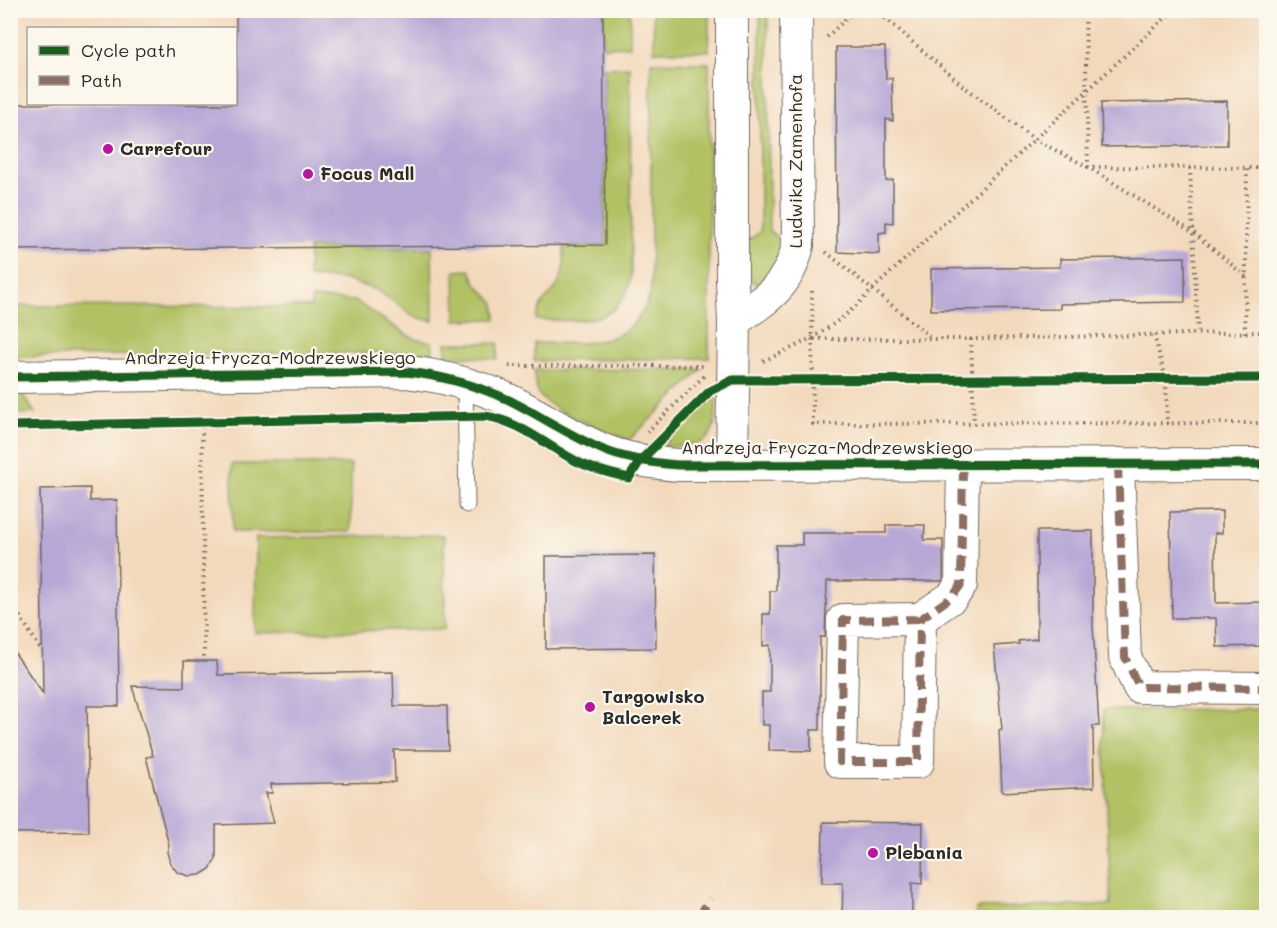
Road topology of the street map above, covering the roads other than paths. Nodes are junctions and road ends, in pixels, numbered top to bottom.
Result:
1 (732, 10) edge
2 (796, 10) edge
3 (734, 321) junction
4 (10, 377) edge
5 (465, 382) junction
6 (1118, 464) junction
7 (1266, 464) edge
8 (732, 465) junction
9 (963, 465) junction
10 (467, 505) dead end
11 (920, 620) junction
12 (1266, 688) edge

1 - 3 street
2 - 3 street, Ludwika Zamenhofa
3 - 8 street
4 - 5 street, Andrzeja Frycza-Modrzewskiego
5 - 8 street, Andrzeja Frycza-Modrzewskiego
5 - 10 lane
6 - 7 street, Andrzeja Frycza-Modrzewskiego
6 - 9 street, Andrzeja Frycza-Modrzewskiego
6 - 12 street
8 - 9 street, Andrzeja Frycza-Modrzewskiego
9 - 11 street
11 - 11 street

